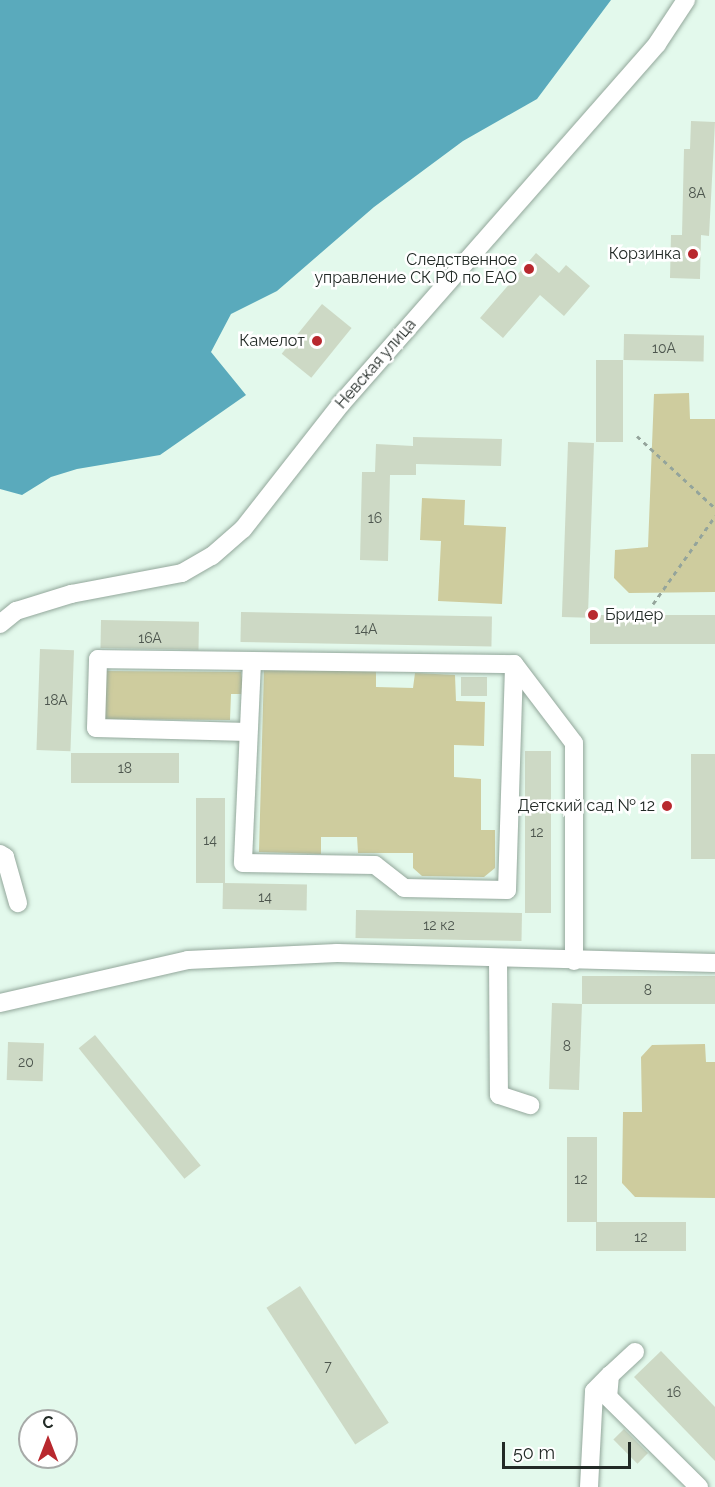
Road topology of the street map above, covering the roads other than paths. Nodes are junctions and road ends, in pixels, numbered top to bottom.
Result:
1 (686, 0) edge
2 (8, 608) edge
3 (0, 624) edge
4 (252, 662) junction
5 (514, 664) junction
6 (249, 732) junction
7 (0, 854) edge
8 (18, 903) dead end
9 (498, 958) junction
10 (574, 961) junction
11 (715, 963) edge
12 (0, 1003) edge
13 (530, 1105) dead end
14 (634, 1352) dead end
15 (610, 1375) junction
16 (589, 1487) edge
17 (699, 1487) edge

1 - 2 street, Невская улица
2 - 3 street, Невская улица
4 - 5 street
4 - 6 street
4 - 6 street
5 - 6 street
5 - 10 street
7 - 8 street
9 - 10 street
9 - 12 street
9 - 13 street
10 - 11 street
14 - 15 street
15 - 16 street
15 - 17 street

